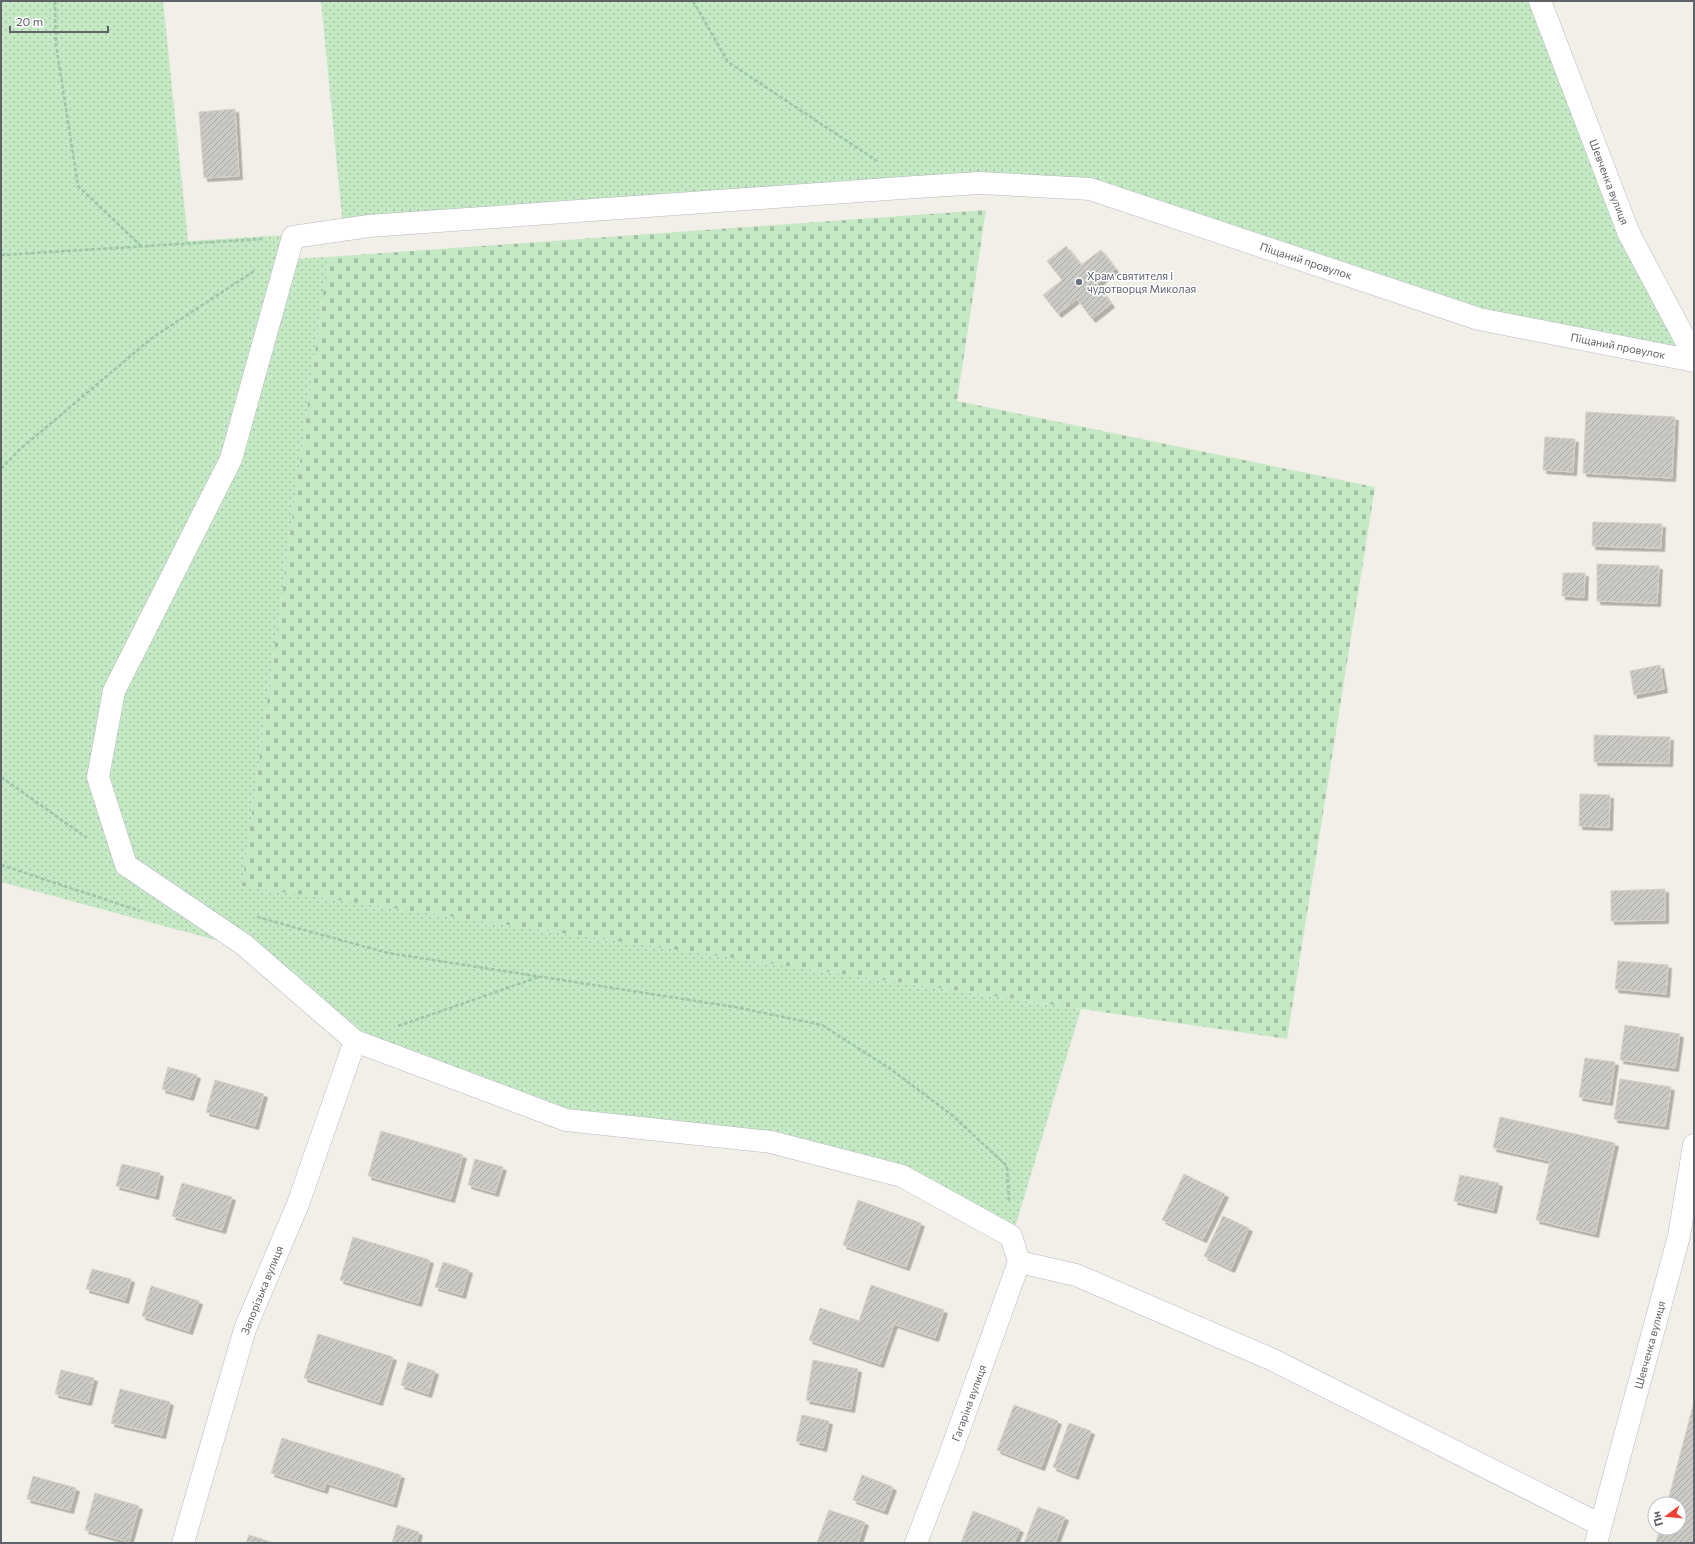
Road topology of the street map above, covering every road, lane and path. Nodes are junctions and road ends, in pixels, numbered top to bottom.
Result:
1 (55, 1) edge
2 (693, 1) edge
3 (1540, 1) edge
4 (916, 187) junction
5 (293, 237) junction
6 (142, 247) junction
7 (1, 255) edge
8 (257, 268) dead end
9 (1694, 356) edge
10 (1694, 361) edge
11 (1, 469) edge
12 (1, 777) edge
13 (1, 865) edge
14 (126, 865) junction
15 (145, 912) dead end
16 (251, 916) dead end
17 (539, 977) junction
18 (354, 1041) junction
19 (1694, 1145) edge
20 (1011, 1236) junction
21 (1019, 1262) junction
22 (1599, 1534) edge
23 (183, 1543) edge
24 (916, 1543) edge

1 - 6 path
2 - 4 path
3 - 9 street, Шевченка вулиця
4 - 5 street, Піщаний провулок
4 - 10 street, Піщаний провулок
5 - 6 path
5 - 14 street
6 - 7 path
8 - 11 path
12 - 14 path
13 - 15 path
14 - 18 street
16 - 17 path
17 - 18 path
17 - 20 path
18 - 20 street
18 - 23 street, Запорізька вулиця
19 - 22 street, Шевченка вулиця
20 - 21 street
21 - 22 street
21 - 24 street, Гагаріна вулиця

